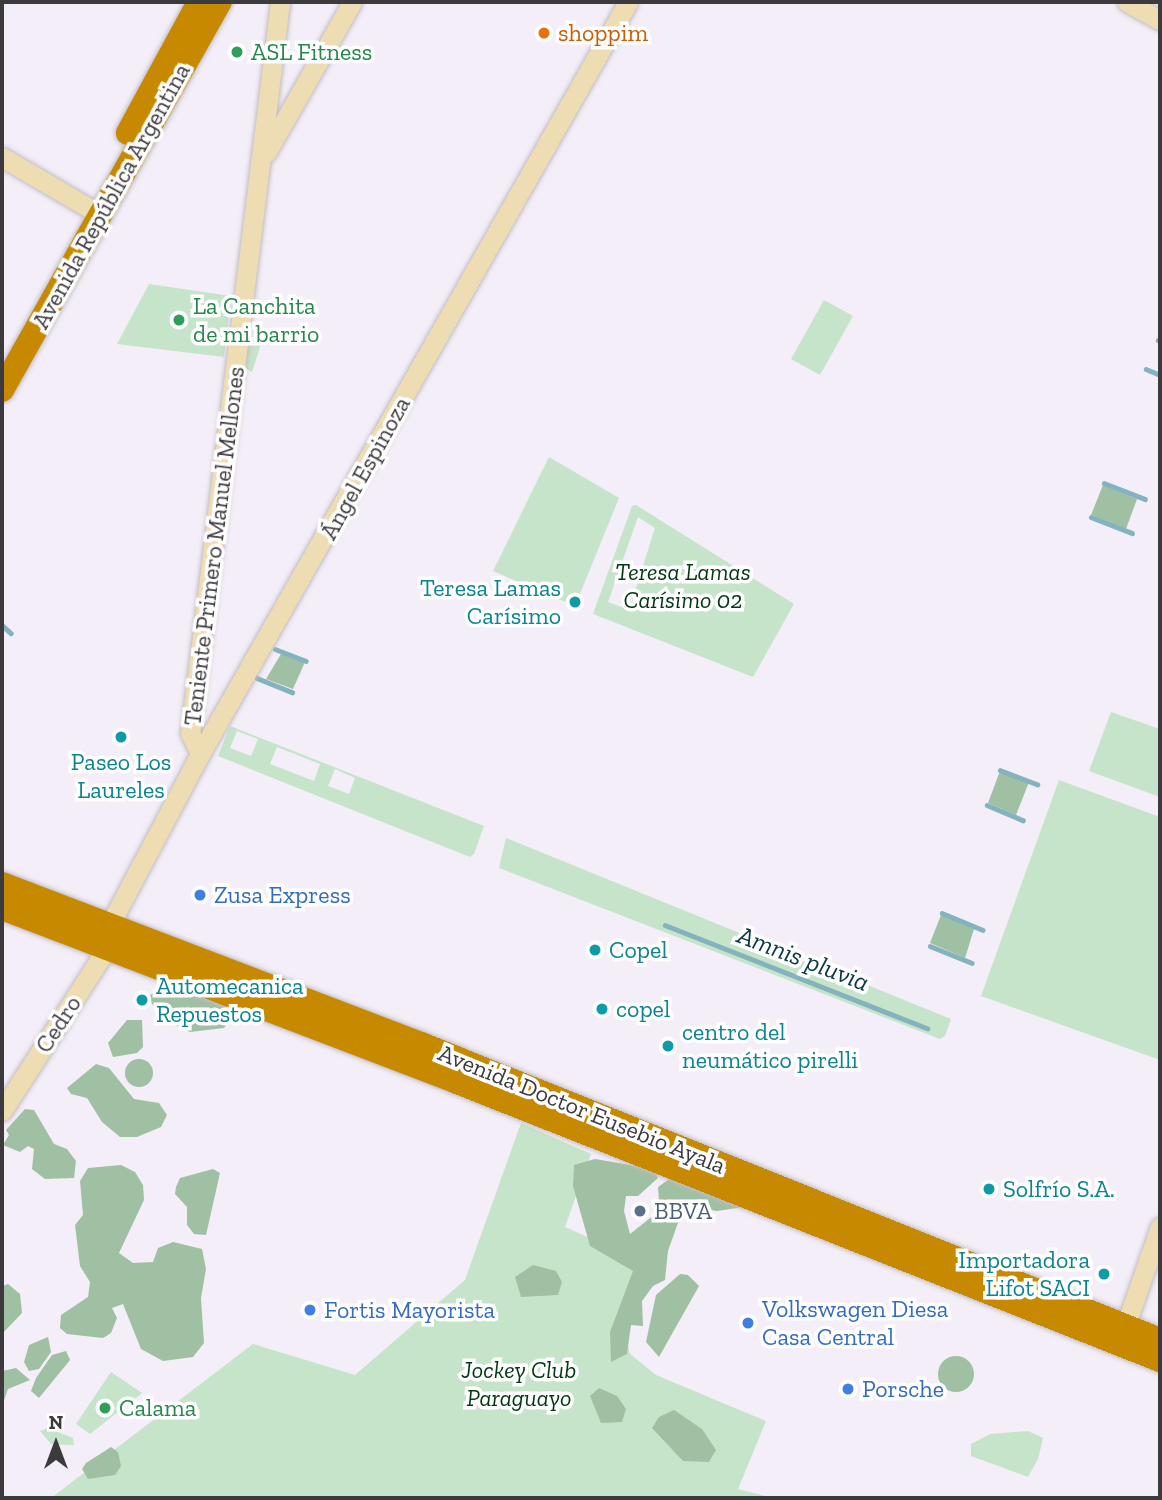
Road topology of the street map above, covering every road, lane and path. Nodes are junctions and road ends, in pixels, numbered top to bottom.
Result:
1 (199, 2) edge
2 (220, 2) edge
3 (280, 2) edge
4 (352, 2) edge
5 (628, 2) edge
6 (1134, 6) edge
7 (1160, 20) edge
8 (2, 156) edge
9 (262, 159) junction
10 (95, 211) junction
11 (2, 362) edge
12 (2, 390) edge
13 (200, 754) junction
14 (2, 884) edge
15 (2, 908) edge
16 (108, 937) junction
17 (421, 1044) junction
18 (360, 1045) junction
19 (2, 1111) edge
20 (1160, 1227) edge
21 (1125, 1327) junction
22 (1160, 1340) edge
23 (1160, 1360) edge

1 - 10 highway, Avenida República Argentina
2 - 10 highway, Avenida República Argentina
3 - 9 street, Teniente Primero Manuel Mellones
4 - 9 street
5 - 13 street, Ángel Espinoza
6 - 7 street
8 - 10 street
9 - 13 street, Teniente Primero Manuel Mellones
10 - 11 highway, Avenida República Argentina
10 - 12 highway, Avenida República Argentina
13 - 16 street, Ángel Espinoza
14 - 16 highway, Avenida Doctor Eusebio Ayala
15 - 16 highway, Avenida Doctor Eusebio Ayala
16 - 17 highway, Avenida Doctor Eusebio Ayala
16 - 18 highway, Avenida Doctor Eusebio Ayala
16 - 19 street, Cedro
17 - 18 highway
17 - 21 highway, Avenida Doctor Eusebio Ayala
18 - 23 highway, Avenida Doctor Eusebio Ayala
20 - 21 street
21 - 22 highway, Avenida Doctor Eusebio Ayala

